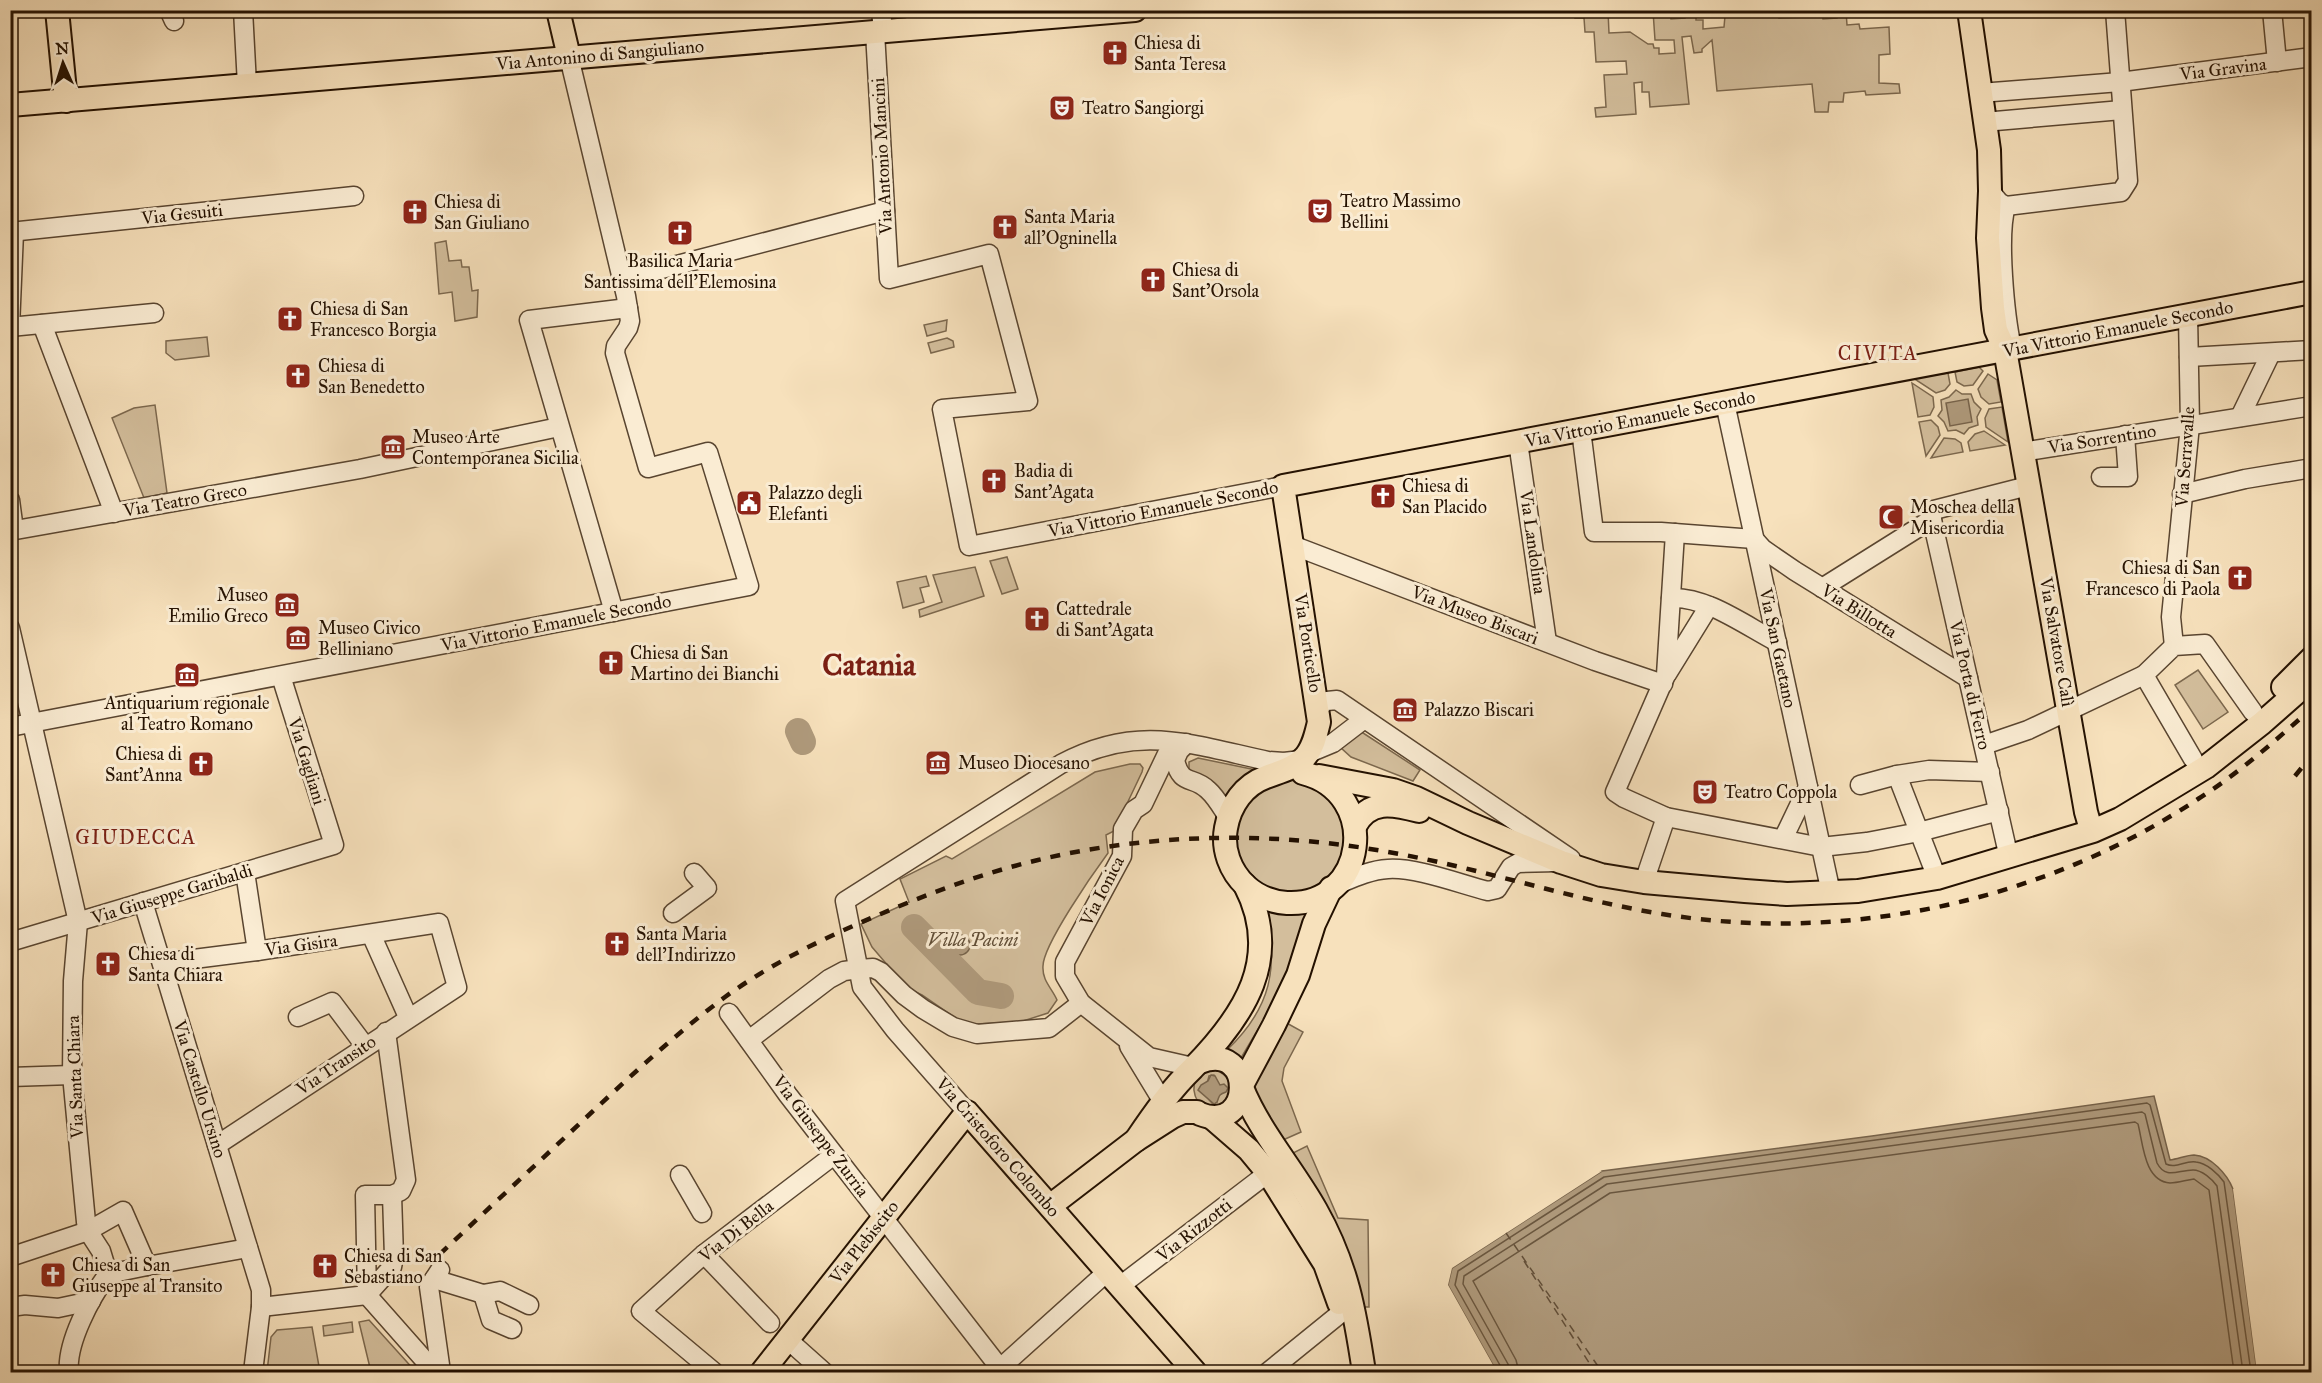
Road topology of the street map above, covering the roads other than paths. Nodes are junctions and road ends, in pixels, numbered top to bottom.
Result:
1 (57, 10) edge
2 (243, 10) edge
3 (558, 10) edge
4 (1135, 10) edge
5 (1969, 10) edge
6 (2115, 10) edge
7 (2272, 10) edge
8 (1085, 13) edge
9 (916, 20) edge
10 (880, 25) edge
11 (569, 57) junction
12 (2312, 57) edge
13 (2277, 62) junction
14 (2125, 78) junction
15 (247, 85) junction
16 (1980, 93) junction
17 (66, 100) junction
18 (10, 105) edge
19 (2122, 110) junction
20 (1984, 122) junction
21 (354, 196) dead end
22 (1998, 198) junction
23 (885, 211) junction
24 (12, 232) edge
25 (2312, 292) edge
26 (626, 295) junction
27 (154, 313) dead end
28 (2188, 315) junction
29 (42, 324) junction
30 (10, 327) edge
31 (2008, 349) junction
32 (2312, 350) edge
33 (2271, 353) junction
34 (2189, 357) junction
35 (1725, 403) junction
36 (2312, 406) edge
37 (2240, 417) junction
38 (2190, 425) junction
39 (559, 428) junction
40 (1581, 430) junction
41 (2125, 435) junction
42 (1518, 442) junction
43 (2026, 453) junction
44 (2312, 468) edge
45 (2102, 477) dead end
46 (1283, 486) junction
47 (2028, 486) junction
48 (2182, 494) junction
49 (10, 500) edge
50 (114, 513) junction
51 (1931, 515) junction
52 (12, 530) edge
53 (1676, 533) junction
54 (1754, 539) junction
55 (969, 546) joint
56 (1294, 555) junction
57 (1795, 571) junction
58 (1762, 577) junction
59 (1822, 588) junction
60 (1671, 598) junction
61 (1709, 606) junction
62 (614, 612) junction
63 (10, 628) edge
64 (1547, 642) junction
65 (1777, 642) junction
66 (2174, 646) junction
67 (2312, 658) edge
68 (2144, 675) junction
69 (281, 676) junction
70 (1968, 678) junction
71 (2312, 679) edge
72 (1665, 680) junction
73 (2069, 711) junction
74 (2253, 712) junction
75 (1318, 714) junction
76 (1363, 720) junction
77 (33, 723) junction
78 (10, 727) edge
79 (1186, 743) junction
80 (1984, 745) junction
81 (2193, 759) junction
82 (1295, 764) junction
83 (1990, 772) junction
84 (1897, 775) junction
85 (1328, 781) junction
86 (1860, 785) dead end
87 (1808, 787) junction
88 (1999, 811) junction
89 (1228, 818) junction
90 (1666, 818) junction
91 (1468, 823) junction
92 (1355, 826) junction
93 (2090, 826) junction
94 (1919, 832) junction
95 (2069, 838) junction
96 (1783, 839) junction
97 (334, 845) joint
98 (1821, 847) junction
99 (2009, 858) junction
100 (1561, 862) junction
101 (245, 872) junction
102 (694, 873) dead end
103 (1601, 875) junction
104 (1937, 878) junction
105 (1644, 882) junction
106 (1245, 885) junction
107 (1333, 887) junction
108 (1831, 893) junction
109 (143, 902) junction
110 (673, 913) dead end
111 (78, 922) junction
112 (371, 934) junction
113 (10, 942) edge
114 (257, 951) junction
115 (162, 963) junction
116 (859, 969) junction
117 (457, 987) joint
118 (1081, 1003) junction
119 (729, 1013) dead end
120 (298, 1017) dead end
121 (408, 1017) junction
122 (386, 1032) junction
123 (1123, 1037) junction
124 (749, 1040) junction
125 (365, 1046) junction
126 (1194, 1067) junction
127 (72, 1075) junction
128 (10, 1077) edge
129 (1242, 1086) junction
130 (1163, 1102) junction
131 (967, 1112) junction
132 (1204, 1114) junction
133 (1136, 1140) junction
134 (217, 1145) junction
135 (834, 1155) junction
136 (1268, 1173) junction
137 (680, 1175) dead end
138 (396, 1193) junction
139 (1050, 1206) junction
140 (702, 1213) dead end
141 (884, 1217) junction
142 (88, 1231) junction
143 (248, 1248) junction
144 (704, 1254) junction
145 (10, 1257) edge
146 (154, 1265) junction
147 (108, 1274) junction
148 (1114, 1279) junction
149 (483, 1294) junction
150 (367, 1296) junction
151 (91, 1301) junction
152 (529, 1305) dead end
153 (11, 1306) edge
154 (261, 1307) junction
155 (1342, 1312) junction
156 (770, 1323) dead end
157 (512, 1329) dead end
158 (787, 1339) junction
159 (1000, 1371) edge
160 (69, 1372) edge
161 (253, 1372) edge
162 (435, 1372) edge
163 (441, 1372) edge
164 (714, 1372) edge
165 (762, 1372) edge
166 (824, 1372) edge
167 (1195, 1372) edge
168 (1268, 1372) edge
169 (1354, 1372) edge
170 (1364, 1372) edge

1 - 17 main road
2 - 15 street
3 - 11 main road
4 - 8 main road, Via Antonino di Sangiuliano
5 - 16 main road, Via Salvatore Calì
6 - 14 street
7 - 13 street
8 - 9 main road, Via Antonino di Sangiuliano
9 - 10 main road, Via Antonino di Sangiuliano
10 - 11 main road, Via Antonino di Sangiuliano
10 - 23 street, Via Antonio Mancini
11 - 15 main road, Via Antonino di Sangiuliano
11 - 26 street
12 - 13 street, Via Gravina
13 - 14 street, Via Gravina
14 - 16 street, Via Gravina
14 - 19 street
15 - 17 main road, Via Antonino di Sangiuliano
16 - 20 main road, Via Salvatore Calì
17 - 18 main road, Via Antonino di Sangiuliano
19 - 20 street
19 - 22 street
20 - 22 main road, Via Salvatore Calì
21 - 24 street, Via Gesuiti
22 - 31 street
22 - 31 main road, Via Salvatore Calì
23 - 26 street
23 - 55 street, Via Antonio Mancini
24 - 30 street
25 - 28 main road, Via Vittorio Emanuele Secondo
26 - 39 street
26 - 62 street, Via Vittorio Emanuele Secondo
27 - 29 street
28 - 31 main road, Via Vittorio Emanuele Secondo
28 - 34 street, Via Serravalle
29 - 30 street
29 - 50 street
31 - 35 main road, Via Vittorio Emanuele Secondo
31 - 43 main road, Via Salvatore Calì
32 - 33 street
33 - 34 street
33 - 37 street
34 - 38 street, Via Serravalle
35 - 40 main road, Via Vittorio Emanuele Secondo
35 - 54 street, Via San Gaetano
36 - 37 street, Via Sorrentino
37 - 38 street, Via Sorrentino
38 - 41 street, Via Sorrentino
38 - 48 street, Via Serravalle
39 - 50 street, Via Teatro Greco
39 - 62 street
40 - 42 main road, Via Vittorio Emanuele Secondo
40 - 53 street
41 - 43 street, Via Sorrentino
41 - 45 street
42 - 46 main road, Via Vittorio Emanuele Secondo
42 - 64 street, Via Landolina
43 - 47 main road, Via Salvatore Calì
44 - 48 street
46 - 55 street, Via Vittorio Emanuele Secondo
46 - 56 main road, Via Porticello
47 - 51 street
47 - 73 main road, Via Salvatore Calì
48 - 66 street, Via Serravalle
49 - 52 street
50 - 52 street, Via Teatro Greco
51 - 59 street
51 - 70 street, Via Porta di Ferro
53 - 54 street
53 - 60 street
54 - 57 street, Via Billotta
54 - 58 street, Via San Gaetano
56 - 64 street, Via Museo Biscari
56 - 75 main road, Via Porticello
57 - 58 street
57 - 59 street, Via Billotta
58 - 65 street, Via San Gaetano
59 - 70 street, Via Billotta
60 - 61 street
60 - 72 street
61 - 65 street
61 - 72 street
62 - 69 street, Via Vittorio Emanuele Secondo
63 - 77 street, Via Santa Chiara
64 - 72 street, Via Museo Biscari
65 - 87 street, Via San Gaetano
66 - 68 street
66 - 74 street
67 - 74 main road
68 - 73 street
68 - 81 street
69 - 77 street, Via Vittorio Emanuele Secondo
69 - 97 street, Via Gagliani
70 - 80 street, Via Porta di Ferro
71 - 95 main road
72 - 90 street
73 - 80 street
73 - 93 main road, Via Salvatore Calì
74 - 81 main road
75 - 76 street
75 - 82 main road
76 - 82 street
76 - 103 street
77 - 78 street, Via Vittorio Emanuele Secondo
77 - 111 street, Via Santa Chiara
79 - 82 street
79 - 89 street
79 - 116 street, Via Cristoforo Colombo
79 - 118 street, Via Ionica
80 - 83 street, Via Porta di Ferro
81 - 93 main road
82 - 85 street
82 - 85 main road
82 - 89 main road
83 - 84 street
83 - 88 street, Via Porta di Ferro
84 - 86 street
84 - 94 street
85 - 91 main road
85 - 92 main road
87 - 96 street
87 - 98 street, Via San Gaetano
88 - 94 street
88 - 99 street, Via Porta di Ferro
89 - 106 main road
90 - 96 street
90 - 105 street
91 - 92 main road
91 - 100 main road
92 - 107 main road
93 - 95 main road
94 - 98 street
94 - 104 street
95 - 99 main road
96 - 98 street
97 - 101 street, Via Giuseppe Garibaldi
98 - 108 street, Via San Gaetano
99 - 104 main road
100 - 103 main road
100 - 107 street
101 - 109 street, Via Giuseppe Garibaldi
101 - 114 street
102 - 110 street
103 - 105 main road
104 - 108 main road
105 - 108 main road
106 - 107 main road
106 - 126 main road
107 - 129 main road
109 - 111 street, Via Giuseppe Garibaldi
109 - 115 street, Via Castello Ursino
111 - 113 street, Via Giuseppe Garibaldi
111 - 127 street, Via Santa Chiara
112 - 114 street, Via Gisira
112 - 117 street, Via Gisira
112 - 121 street
114 - 115 street, Via Gisira
115 - 134 street, Via Castello Ursino
116 - 118 street
116 - 124 street
116 - 131 street, Via Cristoforo Colombo
117 - 121 street, Via Transito
118 - 123 street, Via Ionica
119 - 124 street, Via Giuseppe Zurria
120 - 125 street
121 - 122 street, Via Transito
122 - 125 street, Via Transito
122 - 138 street
123 - 126 street, Via Ionica
123 - 130 street
124 - 135 street, Via Giuseppe Zurria
125 - 134 street, Via Transito
126 - 129 main road
126 - 130 main road
126 - 132 main road
127 - 128 street
127 - 142 street, Via Santa Chiara
129 - 132 main road
129 - 170 main road
130 - 133 main road
131 - 139 main road, Via Cristoforo Colombo
131 - 141 main road, Via Plebiscito
132 - 133 main road
132 - 136 main road
133 - 139 main road
134 - 143 street, Via Castello Ursino
135 - 141 street, Via Giuseppe Zurria
135 - 144 street, Via Di Bella
136 - 148 street, Via Rizzotti
136 - 155 main road
137 - 140 street
138 - 150 street
138 - 150 street
139 - 148 main road, Via Cristoforo Colombo
141 - 158 main road, Via Plebiscito
141 - 159 street, Via Giuseppe Zurria
142 - 145 street
142 - 146 street
142 - 147 street
143 - 146 street
143 - 154 street, Via Castello Ursino
144 - 156 street
144 - 164 street, Via Di Bella
146 - 147 street
147 - 151 street
148 - 159 street, Via Rizzotti
148 - 167 main road, Via Cristoforo Colombo
149 - 152 street
149 - 157 street
149 - 163 street
150 - 154 street
150 - 162 street
151 - 153 street
151 - 160 street
154 - 161 street, Via Castello Ursino
155 - 168 street
155 - 169 main road
158 - 165 main road, Via Plebiscito
158 - 166 street

